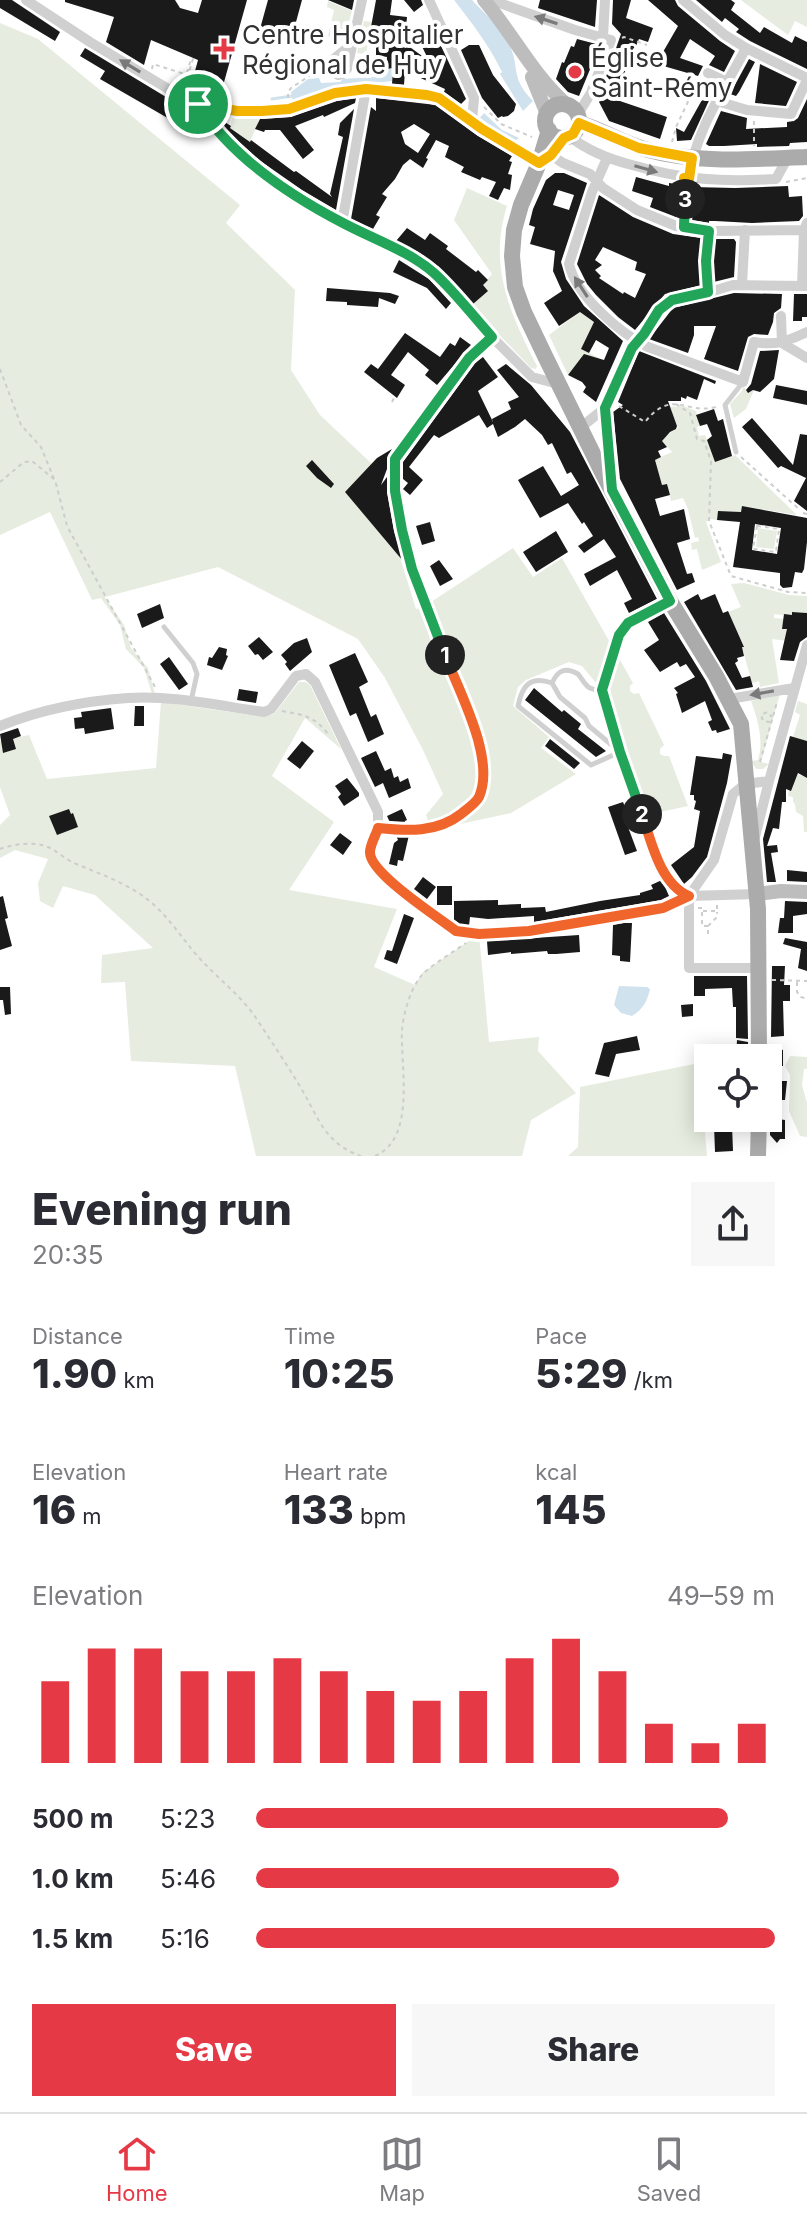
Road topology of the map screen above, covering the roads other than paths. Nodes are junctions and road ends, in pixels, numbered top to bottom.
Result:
1 (26, 0) edge
2 (362, 0) edge
3 (429, 0) edge
4 (484, 0) edge
5 (491, 0) edge
6 (605, 0) edge
7 (683, 0) edge
8 (603, 37) junction
9 (352, 44) junction
10 (518, 44) junction
11 (746, 48) junction
12 (708, 73) dead end
13 (807, 79) edge
14 (727, 82) junction
15 (366, 89) junction
16 (717, 101) junction
17 (198, 104) junction
18 (472, 121) junction
19 (561, 125) junction
20 (788, 157) junction
21 (807, 157) edge
22 (607, 158) junction
23 (692, 158) junction
24 (545, 159) junction
25 (686, 178) junction
26 (597, 181) junction
27 (342, 223) junction
28 (684, 227) junction
29 (805, 227) edge
30 (745, 230) junction
31 (738, 284) junction
32 (805, 286) edge
33 (781, 316) dead end
34 (807, 332) edge
35 (492, 337) junction
36 (636, 341) junction
37 (782, 343) junction
38 (807, 358) edge
39 (743, 382) junction
40 (558, 384) junction
41 (607, 404) junction
42 (580, 428) junction
43 (736, 452) road end
44 (612, 490) junction
45 (670, 601) junction
46 (425, 606) road end
47 (164, 627) dead end
48 (807, 645) edge
49 (552, 683) junction
50 (794, 688) junction
51 (602, 690) junction
52 (729, 699) junction
53 (191, 702) junction
54 (0, 726) edge
55 (620, 752) junction
56 (769, 781) junction
57 (745, 784) junction
58 (752, 850) junction
59 (807, 892) edge
60 (757, 894) junction
61 (689, 896) junction
62 (759, 974) junction
63 (759, 1044) edge
64 (759, 1132) edge
65 (758, 1156) edge

17 -> 1 street
2 - 9 street
3 - 18 street
4 - 10 main road
8 -> 5 street
6 - 8 street
7 - 11 street
8 - 19 street
9 - 9 street
10 - 19 main road
10 - 19 main road
11 - 13 street
11 - 14 street
12 - 14 street
13 - 16 street
14 - 16 street
15 - 17 street
15 - 18 street
15 - 27 street
16 - 23 street
17 - 27 street
18 - 24 street
19 - 22 street
19 - 23 main road
19 - 24 main road
20 - 21 main road
20 - 23 main road
20 - 25 street
22 -> 25 street
22 - 26 street
23 - 25 street
24 - 26 street
24 - 40 main road
25 - 28 street
26 - 28 street
36 -> 26 street
27 - 35 street
28 - 30 street
29 - 30 street
29 - 32 street
30 - 31 street
31 - 32 street
31 - 36 street
33 - 37 street
34 - 37 street
35 - 40 street
35 - 46 street
36 - 39 street
36 - 41 street
37 - 38 street
37 - 39 street
39 - 43 lane
40 - 42 main road
41 - 42 street
41 - 44 street
42 - 44 main road
44 - 45 main road
45 - 51 street
45 - 52 main road
47 - 53 lane
48 - 50 street
49 - 51 lane
49 - 55 lane
49 - 55 lane
50 -> 52 street
50 - 56 street
51 - 55 street
52 - 57 main road
53 - 54 street
53 - 61 street
55 - 61 street
56 - 57 street
56 - 58 street
57 - 58 main road
57 - 61 street
58 - 60 main road
59 - 60 main road
60 - 61 street
60 - 62 main road
61 - 62 street
62 - 63 main road
64 - 65 main road

